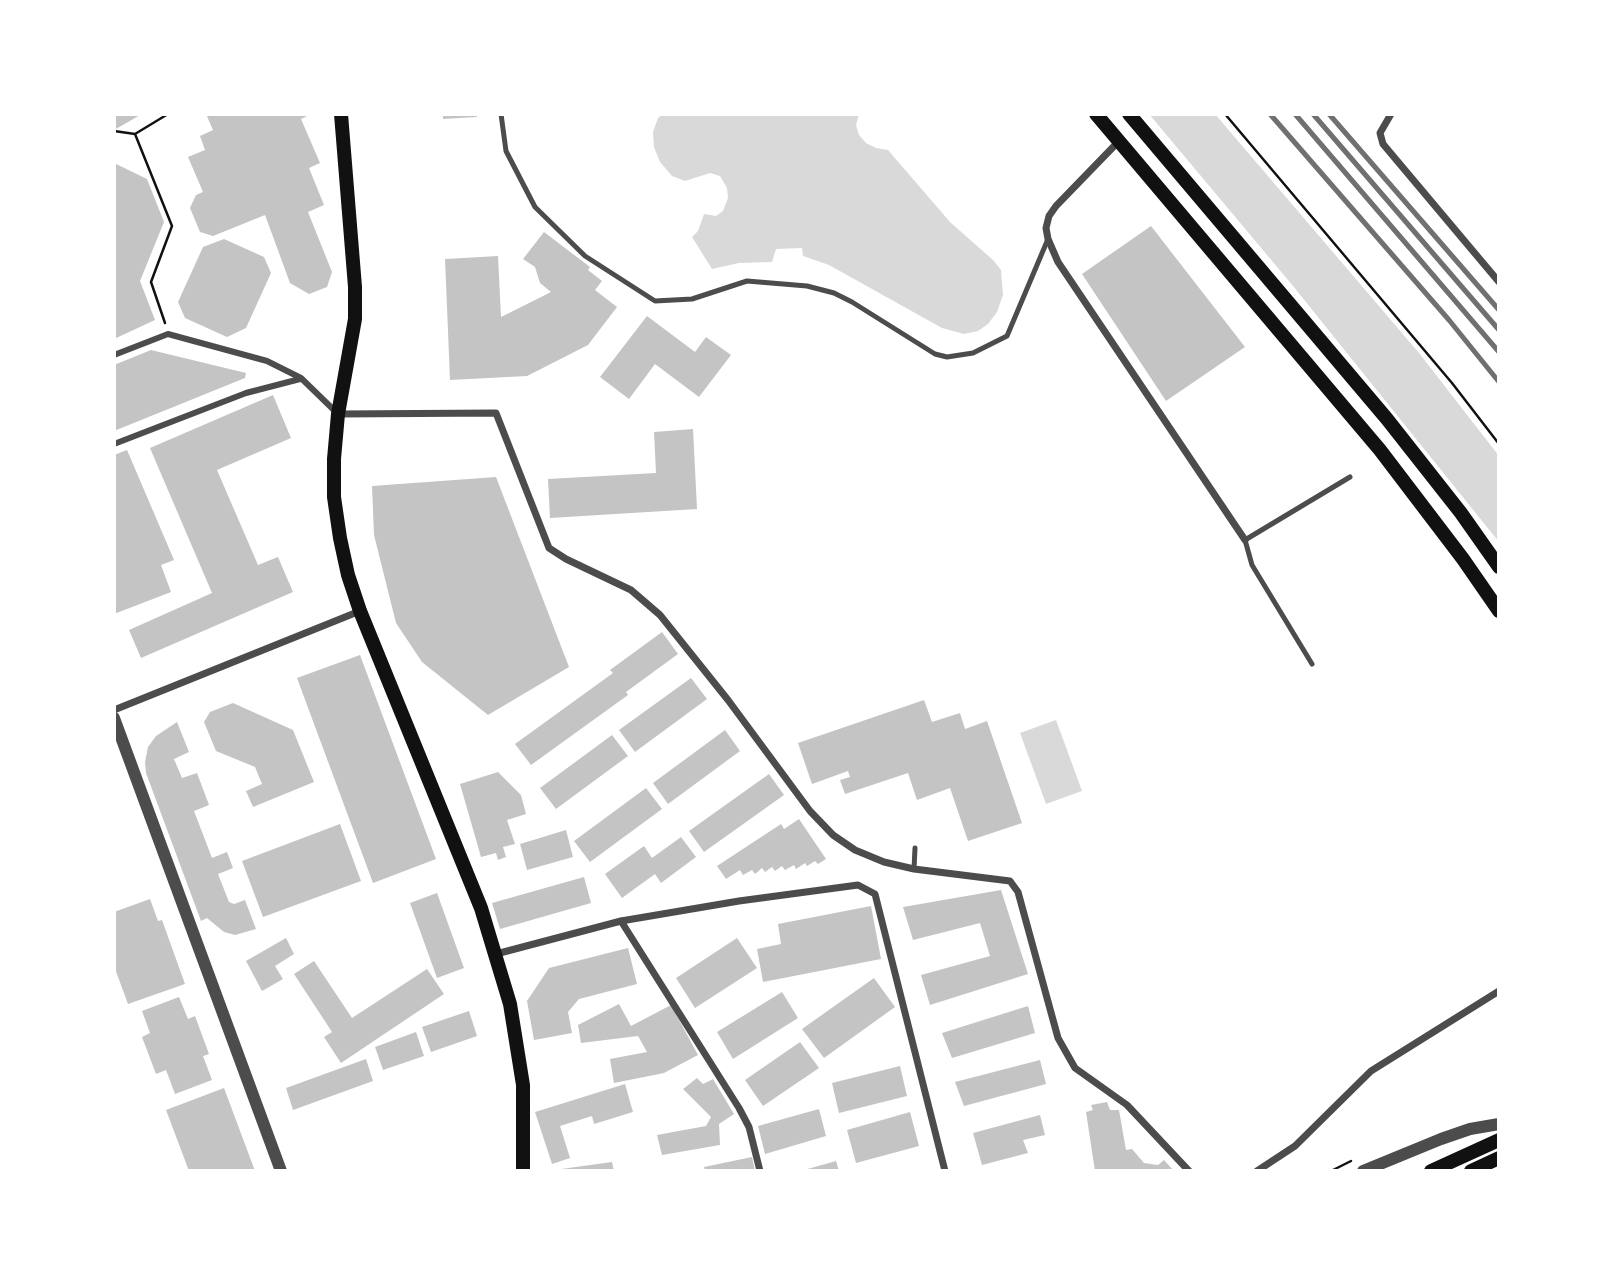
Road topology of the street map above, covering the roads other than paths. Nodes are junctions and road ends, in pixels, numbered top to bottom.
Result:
1 (341, 114) edge
2 (500, 114) edge
3 (1096, 114) edge
4 (1129, 114) edge
5 (1391, 114) edge
6 (1119, 141) junction
7 (1048, 239) junction
8 (1499, 282) edge
9 (114, 355) edge
10 (301, 378) junction
11 (338, 414) junction
12 (114, 444) edge
13 (1350, 477) dead end
14 (1245, 540) junction
15 (1499, 567) edge
16 (360, 611) junction
17 (1499, 611) edge
18 (1312, 664) dead end
19 (114, 710) edge
20 (114, 718) edge
21 (915, 848) dead end
22 (914, 869) junction
23 (621, 921) junction
24 (496, 954) junction
25 (1499, 991) edge
26 (1499, 1124) edge
27 (1499, 1140) edge
28 (1499, 1158) edge
29 (281, 1171) edge
30 (523, 1171) edge
31 (761, 1171) edge
32 (945, 1171) edge
33 (1189, 1171) edge
34 (1257, 1171) edge
35 (1363, 1171) edge
36 (1431, 1171) edge
37 (1471, 1171) edge

1 - 11 main road
2 - 7 lane
3 - 6 main road
4 - 15 main road
5 - 8 street
6 - 7 street
6 - 17 main road
7 - 14 street
9 - 10 street
10 - 11 street
10 - 12 street
11 - 16 main road
11 - 22 street
13 - 14 lane
14 - 18 lane
16 - 19 street
16 - 24 main road
20 - 29 street
21 - 22 lane
22 - 33 street
23 - 24 street
23 - 31 street
23 - 32 street
24 - 30 main road
25 - 34 street
26 - 35 street
27 - 36 main road
28 - 37 main road

